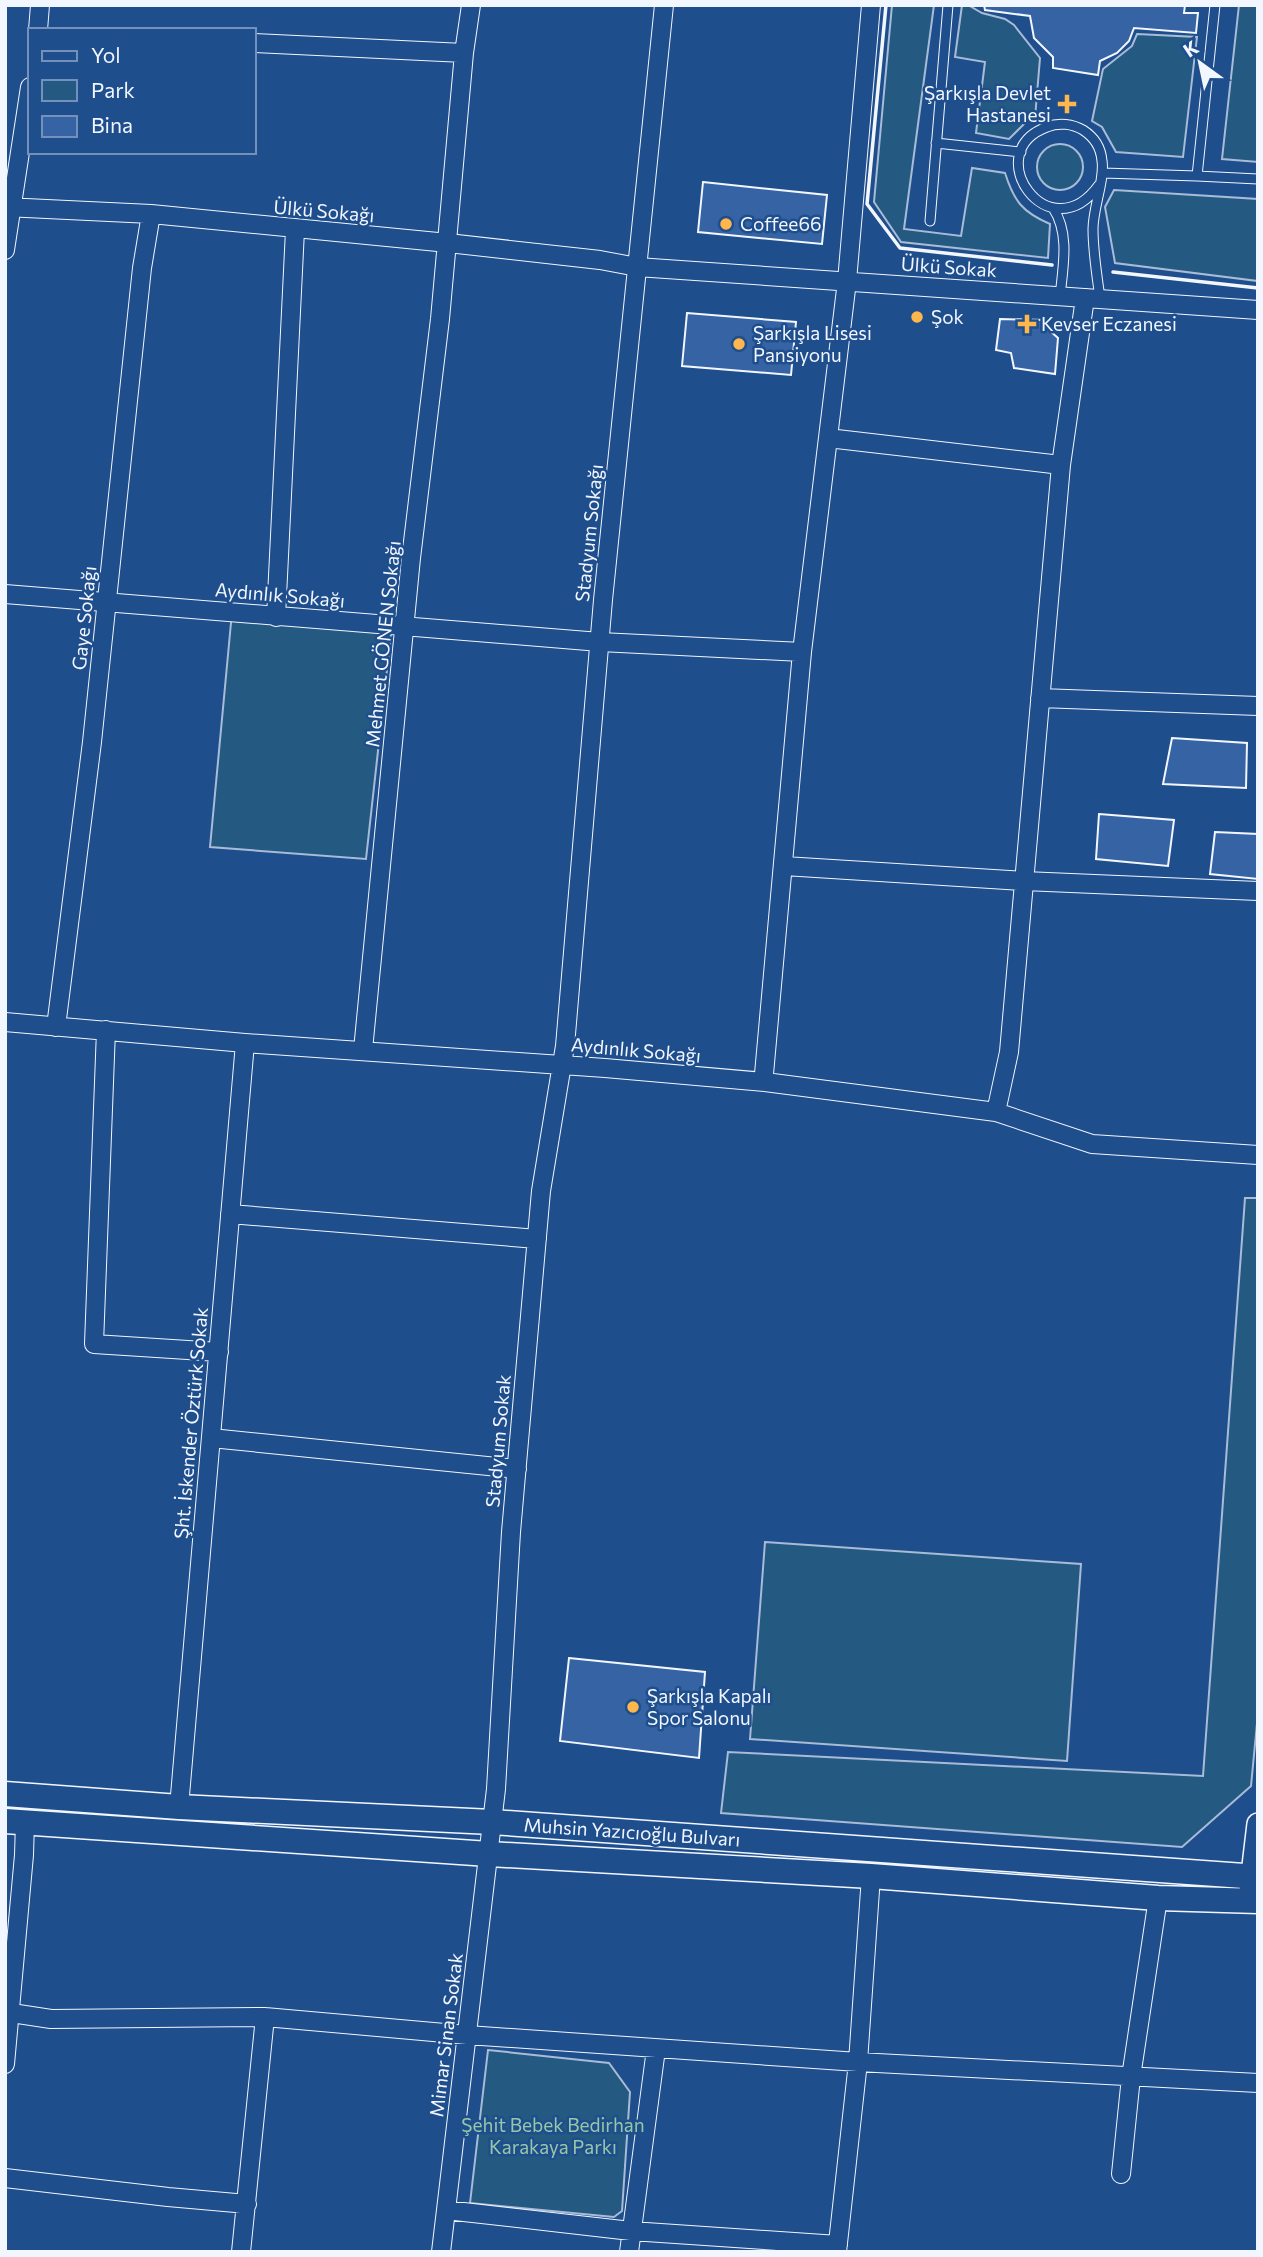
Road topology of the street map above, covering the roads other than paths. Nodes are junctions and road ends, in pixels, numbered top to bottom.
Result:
1 (40, 5) edge
2 (471, 5) edge
3 (664, 5) edge
4 (871, 5) edge
5 (948, 5) edge
6 (1215, 5) edge
7 (38, 28) edge
8 (256, 43) edge
9 (464, 52) junction
10 (28, 98) edge
11 (936, 143) junction
12 (1021, 152) junction
13 (1102, 173) junction
14 (1198, 176) junction
15 (1258, 179) edge
16 (1099, 185) junction
17 (8, 208) edge
18 (1053, 208) junction
19 (151, 214) junction
20 (930, 221) dead end
21 (295, 230) junction
22 (448, 243) junction
23 (5, 250) edge
24 (637, 267) junction
25 (846, 281) junction
26 (1060, 296) junction
27 (1092, 298) junction
28 (1258, 310) edge
29 (828, 438) junction
30 (1061, 465) junction
31 (5, 594) edge
32 (106, 603) junction
33 (276, 617) junction
34 (405, 628) junction
35 (600, 642) junction
36 (802, 652) junction
37 (1040, 698) junction
38 (1258, 706) edge
39 (784, 866) junction
40 (1024, 881) junction
41 (1258, 891) edge
42 (5, 1022) edge
43 (56, 1027) junction
44 (106, 1030) junction
45 (245, 1043) junction
46 (363, 1050) junction
47 (561, 1065) junction
48 (765, 1082) junction
49 (996, 1112) junction
50 (1258, 1155) edge
51 (230, 1214) junction
52 (537, 1239) junction
53 (219, 1352) junction
54 (211, 1438) junction
55 (517, 1469) junction
56 (5, 1794) edge
57 (179, 1807) junction
58 (15, 1822) edge
59 (492, 1822) junction
60 (1258, 1824) edge
61 (489, 1854) junction
62 (871, 1876) junction
63 (1254, 1889) edge
64 (1158, 1898) junction
65 (8, 2012) edge
66 (265, 2017) junction
67 (467, 2035) junction
68 (656, 2049) junction
69 (858, 2062) junction
70 (5, 2064) edge
71 (1132, 2077) junction
72 (1258, 2083) edge
73 (1122, 2174) dead end
74 (5, 2178) edge
75 (247, 2204) junction
76 (446, 2210) junction
77 (632, 2231) junction
78 (838, 2248) edge
79 (242, 2252) edge
80 (441, 2252) edge
81 (629, 2252) edge

1 - 7 street
2 - 9 street, Mehmet GÖNEN Sokağı
3 - 24 street, Stadyum Sokağı
4 - 25 street
5 - 11 lane
6 - 14 lane
8 - 9 street
9 - 22 street, Mehmet GÖNEN Sokağı
10 - 17 street
11 - 12 lane
11 - 20 lane
12 - 13 lane
12 - 18 lane
13 - 14 lane
13 - 16 lane
14 - 15 lane
16 - 18 lane
16 - 27 lane
17 - 19 street, Ülkü Sokağı
17 - 23 street
18 - 26 lane
19 - 21 street, Ülkü Sokağı
19 - 32 street, Gaye Sokağı
21 - 22 street, Ülkü Sokağı
21 - 33 street
22 - 24 street, Ülkü Sokağı
22 - 34 street, Mehmet GÖNEN Sokağı
24 - 25 street, Ülkü Sokak
24 - 35 street, Stadyum Sokağı
25 - 26 street, Ülkü Sokak
25 - 29 street
26 - 27 street, Ülkü Sokak
27 - 28 street, Ülkü Sokak
27 - 30 street
29 - 30 street
29 - 36 street
30 - 37 street
31 - 32 street, Aydınlık Sokağı
32 - 33 street, Aydınlık Sokağı
32 - 43 street, Gaye Sokağı
33 - 34 street, Aydınlık Sokağı
34 - 35 street, Aydınlık Sokağı
34 - 46 street, Mehmet GÖNEN Sokağı
35 - 36 street, Aydınlık Sokağı
35 - 47 street, Stadyum Sokağı
36 - 39 street
37 - 38 street
37 - 40 street
39 - 40 street
39 - 48 street
40 - 41 street
40 - 49 street
42 - 43 street, Aydınlık Sokağı
43 - 44 street, Aydınlık Sokağı
44 - 45 street, Aydınlık Sokağı
44 - 53 street
45 - 46 street, Aydınlık Sokağı
45 - 51 street, Şht. İskender Öztürk Sokak
46 - 47 street, Aydınlık Sokağı
47 - 48 street, Aydınlık Sokağı
47 - 52 street, Stadyum Sokak
48 - 49 street, Aydınlık Sokağı
49 - 50 street, Aydınlık Sokağı
51 - 52 street
51 - 53 street, Şht. İskender Öztürk Sokak
52 - 55 street, Stadyum Sokak
53 - 54 street, Şht. İskender Öztürk Sokak
54 - 55 street
54 - 57 street, Şht. İskender Öztürk Sokak
55 - 59 street, Stadyum Sokak
56 - 57 main road, Muhsin Yazıcıoğlu Bulvarı
57 - 59 main road, Muhsin Yazıcıoğlu Bulvarı
58 - 61 main road, Muhsin Yazıcıoğlu Bulvarı
58 - 65 street
59 - 61 street, Mimar Sinan Sokak
59 - 63 main road, Muhsin Yazıcıoğlu Bulvarı
60 - 63 street
61 - 62 main road, Muhsin Yazıcıoğlu Bulvarı
61 - 67 street, Mimar Sinan Sokak
62 - 64 main road, Muhsin Yazıcıoğlu Bulvarı
62 - 69 street
63 - 64 main road, Muhsin Yazıcıoğlu Bulvarı
64 - 71 street
65 - 66 street
65 - 70 street
66 - 67 street
66 - 75 street
67 - 68 street
67 - 76 street, Mimar Sinan Sokak
68 - 69 street
68 - 77 street
69 - 71 street
69 - 78 street
71 - 72 street
71 - 73 street
74 - 75 street
75 - 79 street
76 - 77 street
76 - 80 street, Mimar Sinan Sokak
77 - 78 street
77 - 81 street

